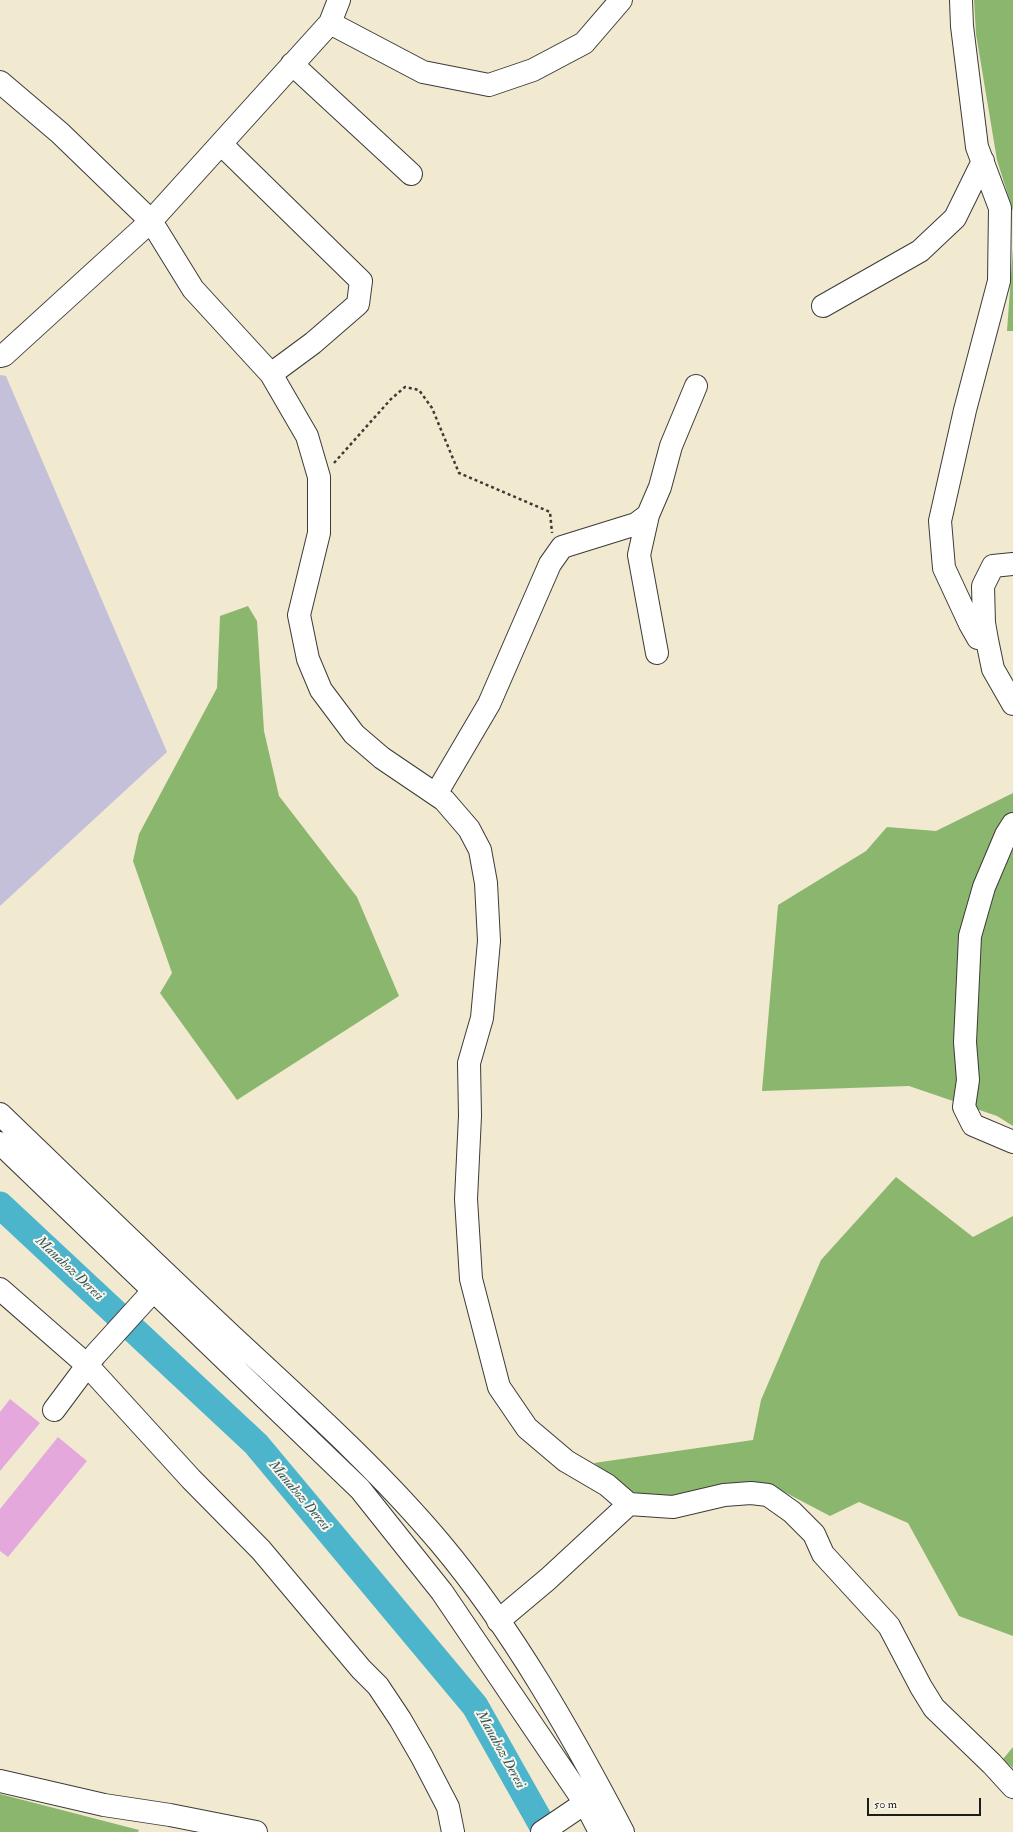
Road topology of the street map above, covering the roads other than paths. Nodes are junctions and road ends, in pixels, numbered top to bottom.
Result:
1 (339, 0) edge
2 (621, 0) edge
3 (961, 0) edge
4 (330, 22) junction
5 (292, 64) junction
6 (0, 82) edge
7 (221, 144) junction
8 (983, 161) junction
9 (411, 174) dead end
10 (151, 221) junction
11 (823, 306) dead end
12 (0, 356) edge
13 (271, 374) junction
14 (696, 386) dead end
15 (648, 515) junction
16 (1013, 564) edge
17 (987, 640) junction
18 (657, 653) dead end
19 (1013, 704) edge
20 (436, 794) junction
21 (1013, 824) edge
22 (0, 1114) edge
23 (1013, 1142) edge
24 (0, 1143) edge
25 (0, 1289) edge
26 (150, 1294) junction
27 (91, 1360) junction
28 (54, 1410) dead end
29 (629, 1504) junction
30 (498, 1621) junction
31 (0, 1781) edge
32 (1013, 1787) edge
33 (586, 1804) junction
34 (256, 1832) edge
35 (454, 1832) edge
36 (542, 1832) edge
37 (600, 1832) edge
38 (623, 1832) edge

1 - 4 street
2 - 4 street
3 - 8 street
4 - 5 street
5 - 7 street
5 - 9 street
6 - 10 street
7 - 10 street
7 - 13 street
8 - 11 street
8 - 17 street
10 - 12 street
10 - 13 street
13 - 20 street
14 - 15 street
15 - 18 street
15 - 20 street
16 - 17 street
17 - 19 street
20 - 29 street
21 - 23 street
22 - 30 street
24 - 26 street
25 - 27 street
26 - 27 street
26 - 33 street
27 - 28 street
27 - 35 street
29 - 30 street
29 - 32 street
30 - 33 street
31 - 34 street
33 - 36 street
33 - 37 street
33 - 38 street

